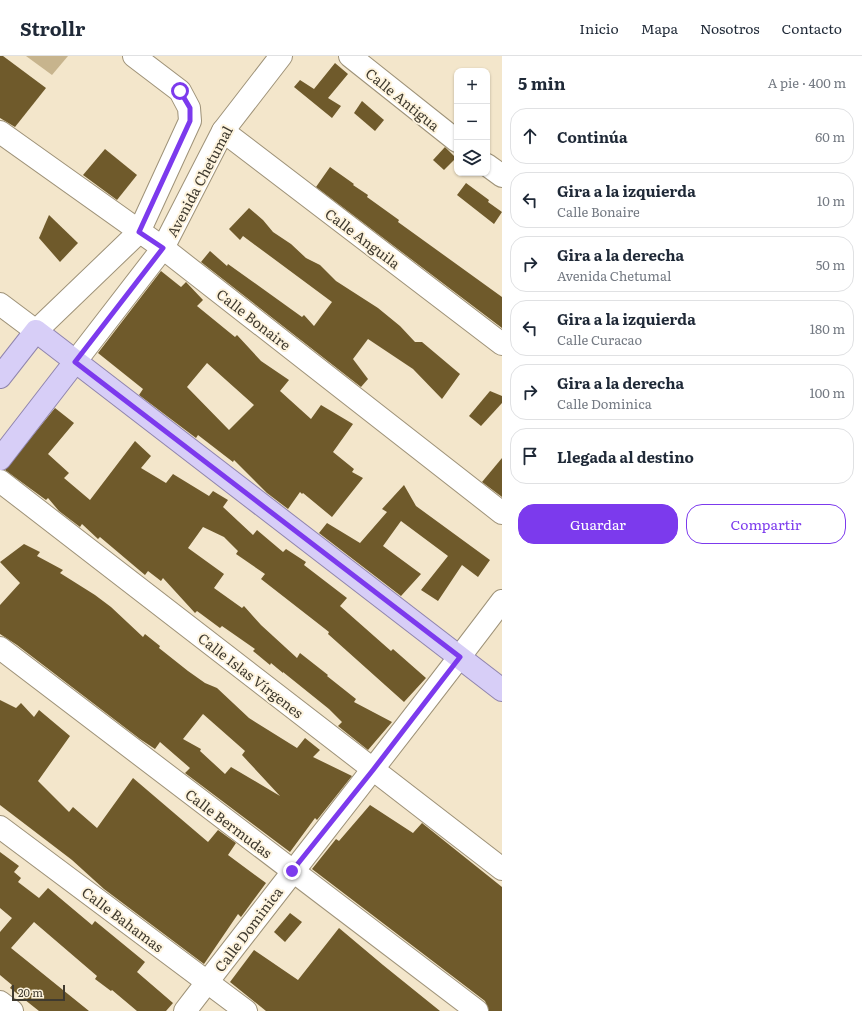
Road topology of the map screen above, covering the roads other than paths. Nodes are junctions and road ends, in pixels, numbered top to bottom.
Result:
1 (134, 56) edge
2 (281, 56) edge
3 (350, 56) edge
4 (224, 131) junction
5 (0, 132) edge
6 (456, 140) edge
7 (490, 167) edge
8 (502, 176) edge
9 (139, 232) junction
10 (163, 248) junction
11 (0, 304) edge
12 (36, 331) junction
13 (502, 344) edge
14 (75, 362) junction
15 (0, 377) edge
16 (0, 459) edge
17 (0, 481) edge
18 (502, 513) edge
19 (502, 602) edge
20 (0, 648) edge
21 (460, 657) junction
22 (502, 690) edge
23 (373, 770) junction
24 (0, 827) edge
25 (502, 869) edge
26 (292, 871) junction
27 (208, 982) junction
28 (0, 1002) edge
29 (12, 1011) edge
30 (185, 1011) edge
31 (246, 1011) edge
32 (477, 1011) edge

1 - 9 street
2 - 4 street, Avenida Chetumal
3 - 6 street, Calle Antigua
4 - 10 street, Avenida Chetumal
4 - 13 street, Calle Anguila
5 - 9 street, Calle Bonaire
7 - 8 street
9 - 10 street, Calle Bonaire
9 - 12 street
10 - 14 street, Avenida Chetumal
10 - 18 street, Calle Bonaire
11 - 12 street
12 - 14 main road
12 - 15 main road
14 - 16 main road, Avenida Chetumal
14 - 21 main road
17 - 23 street, Calle Islas Vírgenes
19 - 21 street, Calle Dominica
20 - 26 street, Calle Bermudas
21 - 22 main road
21 - 23 street, Calle Dominica
23 - 25 street, Calle Islas Vírgenes
23 - 26 street, Calle Dominica
24 - 27 street, Calle Bahamas
26 - 27 street, Calle Dominica
26 - 32 street, Calle Bermudas
27 - 30 street, Calle Dominica
27 - 31 street, Calle Bahamas
28 - 29 street

